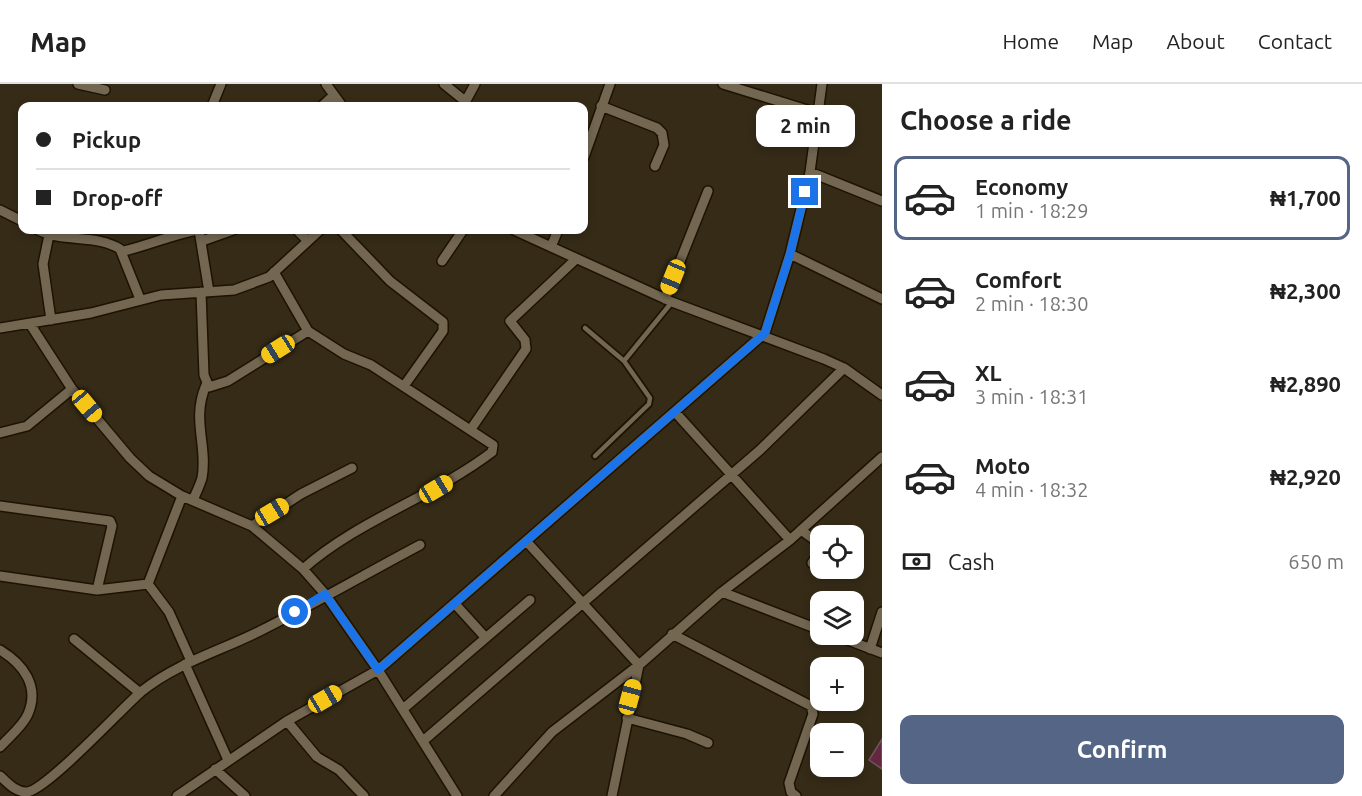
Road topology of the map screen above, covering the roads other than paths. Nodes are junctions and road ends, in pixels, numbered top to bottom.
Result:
1 (78, 84) edge
2 (221, 84) edge
3 (326, 84) edge
4 (444, 84) edge
5 (475, 84) edge
6 (610, 84) edge
7 (723, 84) edge
8 (822, 84) edge
9 (105, 90) dead end
10 (334, 95) junction
11 (214, 102) edge
12 (326, 102) edge
13 (339, 102) edge
14 (462, 102) edge
15 (465, 102) edge
16 (602, 106) junction
17 (817, 113) junction
18 (588, 146) edge
19 (655, 166) dead end
20 (810, 172) junction
21 (708, 190) dead end
22 (882, 201) edge
23 (0, 210) edge
24 (18, 219) edge
25 (71, 234) edge
26 (176, 234) edge
27 (199, 234) edge
28 (222, 234) edge
29 (301, 234) edge
30 (315, 234) edge
31 (345, 234) edge
32 (460, 234) edge
33 (523, 234) edge
34 (556, 234) edge
35 (49, 235) joint
36 (308, 240) junction
37 (202, 241) junction
38 (551, 247) junction
39 (124, 251) junction
40 (790, 254) junction
41 (576, 259) junction
42 (442, 261) dead end
43 (274, 272) junction
44 (205, 292) junction
45 (140, 299) junction
46 (882, 299) edge
47 (668, 301) junction
48 (51, 320) junction
49 (30, 324) junction
50 (0, 328) edge
51 (585, 328) dead end
52 (308, 331) junction
53 (761, 336) junction
54 (624, 361) junction
55 (844, 368) junction
56 (207, 385) junction
57 (404, 386) junction
58 (72, 389) junction
59 (882, 395) edge
60 (675, 412) junction
61 (471, 429) junction
62 (0, 433) edge
63 (595, 456) dead end
64 (882, 457) edge
65 (352, 468) dead end
66 (731, 474) junction
67 (182, 496) junction
68 (193, 500) junction
69 (0, 506) edge
70 (252, 526) junction
71 (801, 530) junction
72 (810, 537) edge
73 (790, 540) junction
74 (527, 542) junction
75 (420, 545) dead end
76 (303, 569) junction
77 (0, 576) edge
78 (148, 584) junction
79 (98, 590) junction
80 (722, 592) junction
81 (325, 594) junction
82 (530, 600) dead end
83 (584, 602) junction
84 (456, 605) junction
85 (882, 612) edge
86 (810, 626) edge
87 (672, 634) junction
88 (485, 637) junction
89 (74, 639) dead end
90 (858, 645) edge
91 (0, 650) edge
92 (870, 650) junction
93 (882, 653) edge
94 (188, 662) junction
95 (639, 665) junction
96 (378, 670) junction
97 (140, 693) junction
98 (403, 709) junction
99 (627, 718) junction
100 (286, 722) junction
101 (423, 741) junction
102 (708, 743) dead end
103 (0, 747) edge
104 (228, 760) junction
105 (215, 769) junction
106 (0, 776) edge
107 (177, 796) edge
108 (245, 796) edge
109 (364, 796) edge
110 (457, 796) edge
111 (495, 796) edge
112 (612, 796) edge
113 (796, 796) edge

1 - 9 street
2 - 11 street
3 - 10 street
4 - 14 street
5 - 15 street
6 - 16 street
7 - 17 street
8 - 17 street
10 - 12 street
10 - 13 street
16 - 18 street
16 - 19 street
17 - 20 street
20 - 22 street
20 - 40 street
21 - 47 street
23 - 24 street
25 - 35 street
25 - 39 street
26 - 39 street
27 - 37 street
28 - 37 street
29 - 36 street
30 - 36 street
31 - 57 street
32 - 42 street
33 - 38 street
34 - 38 street
35 - 48 street
36 - 43 street
37 - 44 street
38 - 41 street
39 - 45 street
40 - 46 street
40 - 53 street
41 - 47 street
41 - 61 street
43 - 44 street
43 - 52 street
44 - 45 street
44 - 56 street
45 - 48 street
47 - 53 street
47 - 54 lane
48 - 49 street
49 - 50 street
49 - 58 street
51 - 54 lane
52 - 56 street
52 - 57 street
53 - 55 street
53 - 60 street
54 - 63 lane
55 - 59 street
55 - 66 street
56 - 68 street
57 - 61 street
58 - 62 street
58 - 67 street
60 - 66 street
60 - 74 street
61 - 76 street
64 - 71 street
65 - 70 street
66 - 73 street
66 - 83 street
67 - 68 street
67 - 78 street
68 - 70 street
69 - 79 street
70 - 76 street
71 - 72 street
71 - 73 street
73 - 80 street
74 - 83 street
74 - 84 street
75 - 81 street
76 - 81 street
77 - 79 street
78 - 79 street
78 - 94 street
80 - 86 street
80 - 87 street
81 - 94 street
81 - 96 street
82 - 88 street
83 - 95 street
83 - 101 street
84 - 88 street
84 - 96 street
85 - 92 street
87 - 95 street
87 - 113 street
88 - 98 street
89 - 97 street
90 - 92 street
91 - 103 street
92 - 93 street
94 - 97 street
94 - 104 street
95 - 99 street
95 - 111 street
96 - 98 street
96 - 100 street
97 - 106 street
98 - 101 street
99 - 102 street
99 - 112 street
100 - 104 street
100 - 109 street
101 - 110 street
104 - 105 street
105 - 107 street
105 - 108 street

